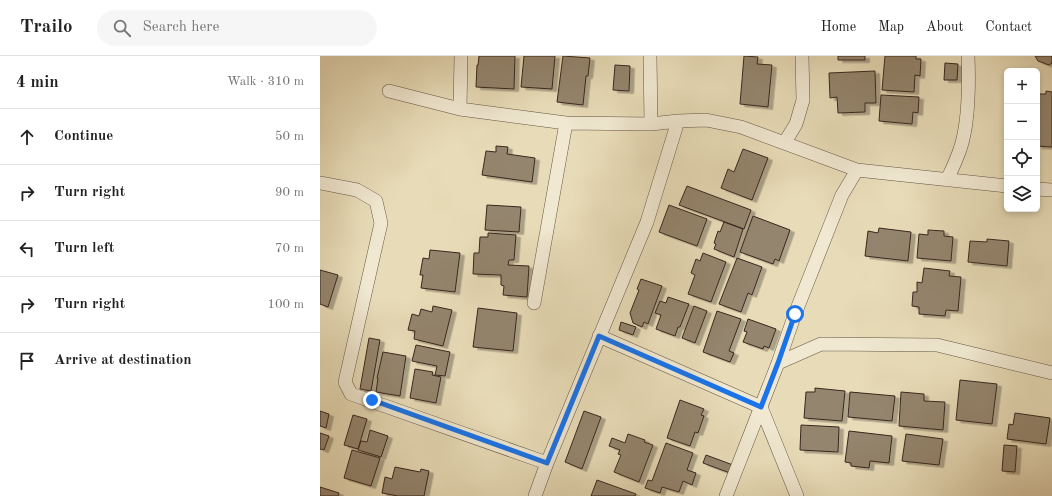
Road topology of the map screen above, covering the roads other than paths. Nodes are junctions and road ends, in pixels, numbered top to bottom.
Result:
1 (461, 56) edge
2 (650, 56) edge
3 (802, 56) edge
4 (968, 56) edge
5 (389, 91) dead end
6 (460, 109) junction
7 (678, 121) junction
8 (566, 123) junction
9 (651, 124) junction
10 (784, 142) junction
11 (857, 170) junction
12 (947, 180) junction
13 (320, 183) edge
14 (1004, 186) edge
15 (1040, 189) edge
16 (1052, 190) edge
17 (534, 303) dead end
18 (599, 336) junction
19 (778, 363) junction
20 (1052, 373) edge
21 (761, 407) junction
22 (547, 463) junction
23 (535, 496) edge
24 (726, 496) edge
25 (797, 496) edge

1 - 6 street
2 - 9 street
3 - 10 street
4 - 12 street
5 - 6 street
6 - 8 street
7 - 9 street
7 - 10 street
7 - 18 street
8 - 9 street
8 - 17 street
10 - 11 street
11 - 12 street
11 - 19 street
12 - 14 street
13 - 22 street
15 - 16 street
18 - 21 street
18 - 22 street
19 - 20 street
19 - 21 street
21 - 24 street
21 - 25 street
22 - 23 street

